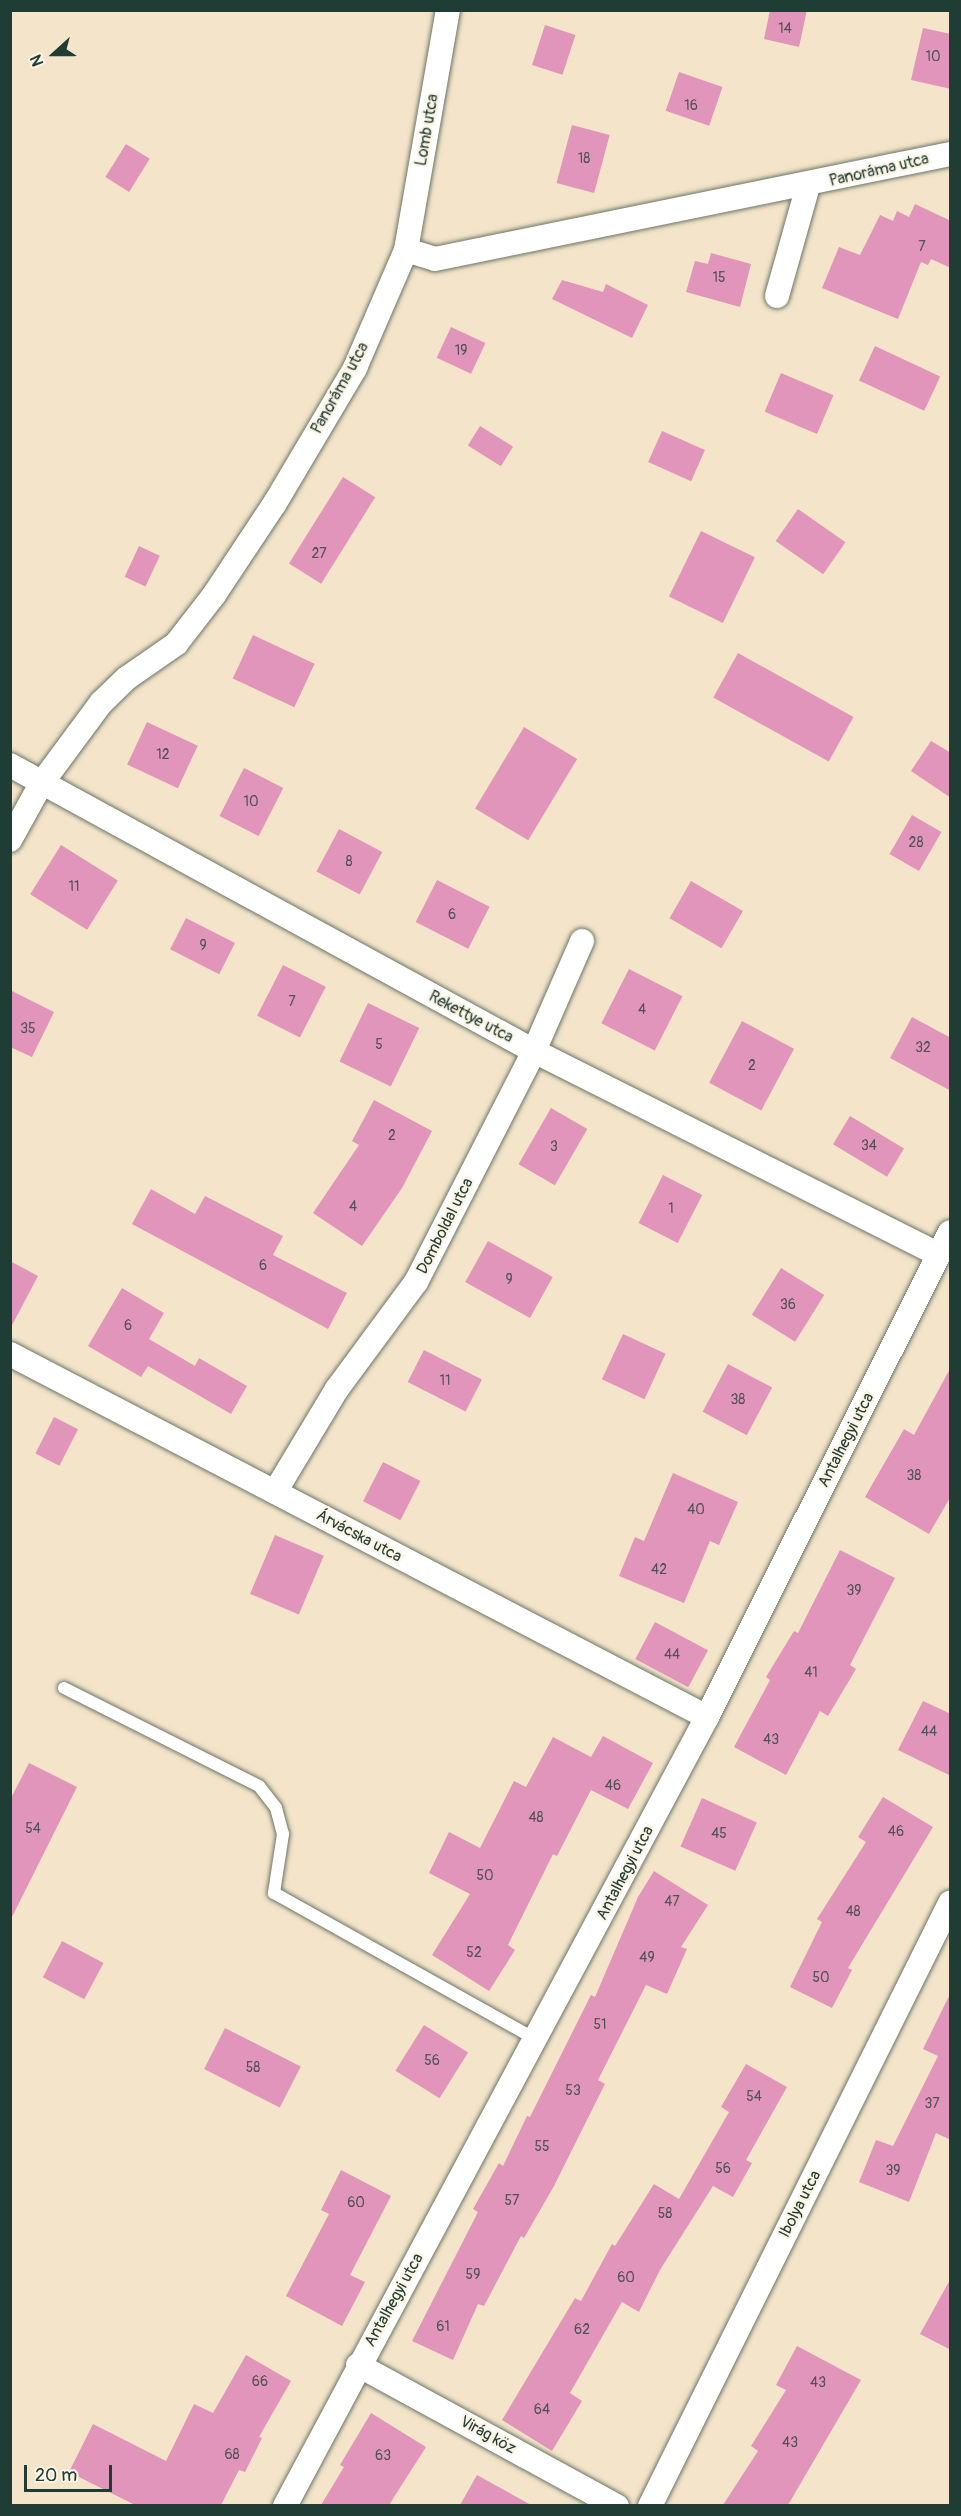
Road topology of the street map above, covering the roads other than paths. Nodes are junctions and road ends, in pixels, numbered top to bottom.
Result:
1 (448, 10) edge
2 (951, 154) edge
3 (808, 186) junction
4 (406, 249) junction
5 (777, 296) dead end
6 (10, 765) edge
7 (41, 784) junction
8 (10, 840) edge
9 (582, 941) dead end
10 (534, 1051) junction
11 (951, 1232) edge
12 (938, 1254) junction
13 (10, 1354) edge
14 (275, 1492) junction
15 (64, 1689) dead end
16 (707, 1717) junction
17 (951, 1903) edge
18 (537, 2040) junction
19 (358, 2365) junction
20 (285, 2505) edge
21 (617, 2505) edge
22 (650, 2505) edge

1 - 4 street, Lomb utca
2 - 3 street, Panoráma utca
3 - 4 street, Panoráma utca
3 - 5 street, Panoráma utca
4 - 7 street, Panoráma utca
6 - 7 street, Rekettye utca
7 - 8 street, Panoráma utca
7 - 10 street, Rekettye utca
9 - 10 street, Domboldal utca
10 - 12 street, Rekettye utca
10 - 14 street, Domboldal utca
11 - 12 street, Antalhegyi utca
12 - 16 street, Antalhegyi utca
13 - 14 street, Árvácska utca
14 - 16 street, Árvácska utca
15 - 18 lane
16 - 18 street, Antalhegyi utca
17 - 22 street, Ibolya utca
18 - 19 street, Antalhegyi utca
19 - 20 street, Antalhegyi utca
19 - 21 street, Virág köz

